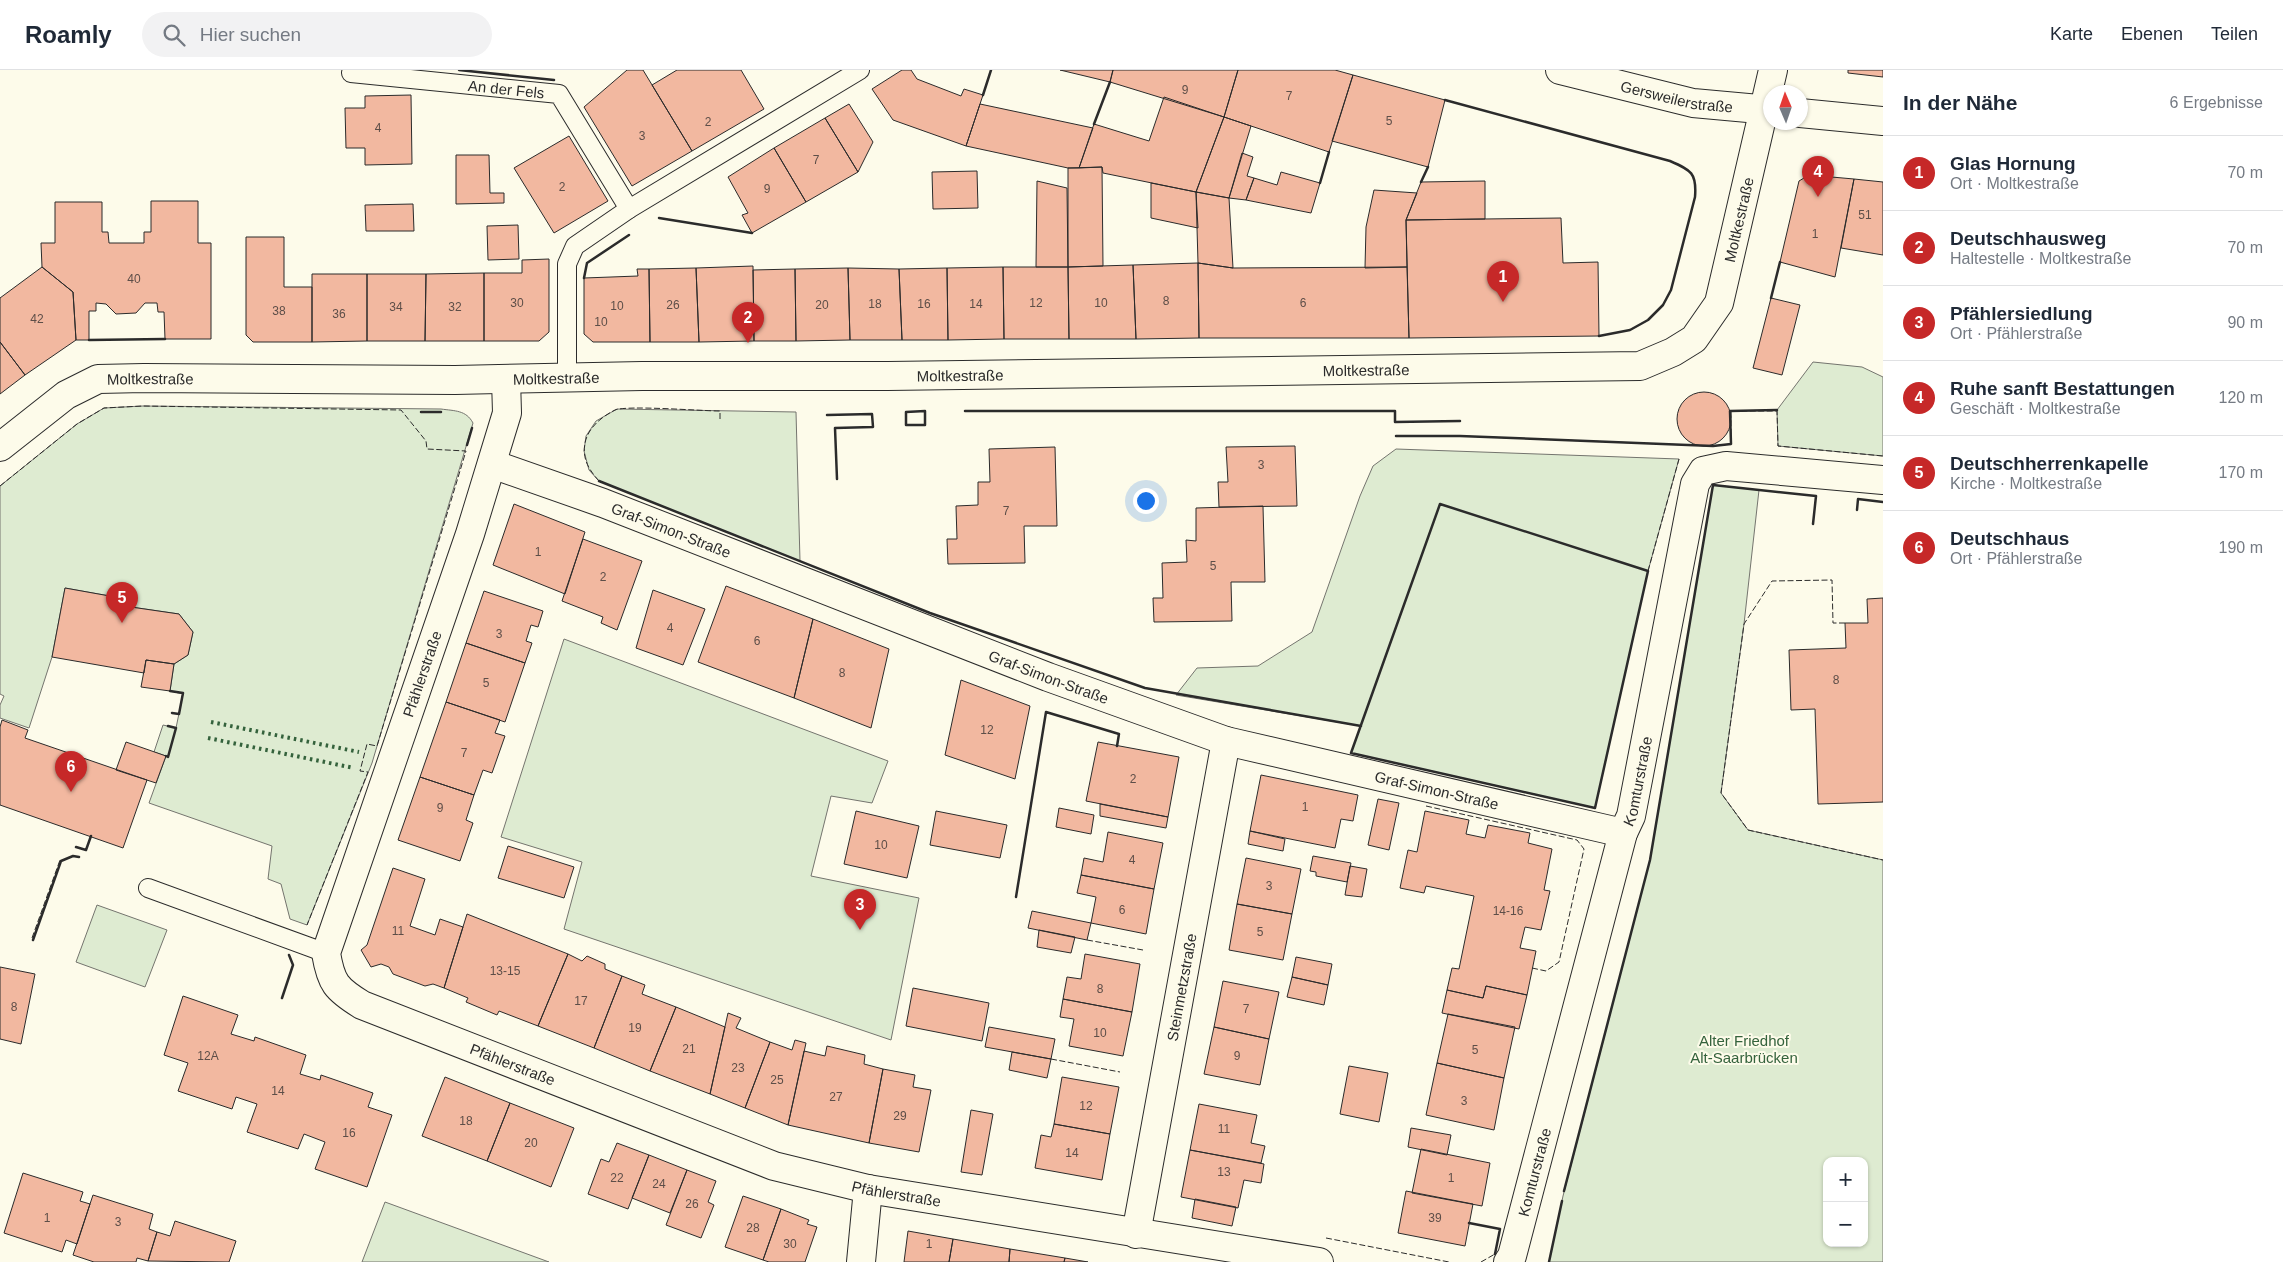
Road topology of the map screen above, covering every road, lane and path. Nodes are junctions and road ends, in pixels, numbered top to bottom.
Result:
1 (860, 70) edge
2 (1560, 70) edge
3 (1773, 70) edge
4 (351, 73) dead end
5 (1771, 85) edge
6 (1763, 110) edge
7 (1808, 114) edge
8 (1883, 121) edge
9 (1763, 130) edge
10 (629, 209) junction
11 (567, 378) junction
12 (506, 379) junction
13 (0, 447) edge
14 (492, 464) junction
15 (1883, 480) edge
16 (1226, 741) junction
17 (1623, 833) junction
18 (148, 888) dead end
19 (326, 953) junction
20 (868, 1190) junction
21 (1136, 1234) junction
22 (861, 1262) edge
23 (1319, 1262) edge
24 (1508, 1262) edge

1 - 10 lane
2 - 6 street, Gersweilerstraße
3 - 5 street, Moltkestraße
4 - 10 lane, An der Fels
7 - 8 street
9 - 11 street, Moltkestraße
10 - 11 lane
11 - 12 street, Moltkestraße
12 - 13 street, Moltkestraße
12 - 14 street, Pfählerstraße
14 - 16 street, Graf-Simon-Straße
14 - 19 street, Pfählerstraße
15 - 17 street, Komturstraße
16 - 17 street, Graf-Simon-Straße
16 - 21 street, Steinmetzstraße
17 - 24 street, Komturstraße
18 - 19 lane
19 - 20 street, Pfählerstraße
20 - 21 street, Pfählerstraße
20 - 22 street
21 - 23 street, Pfählerstraße

